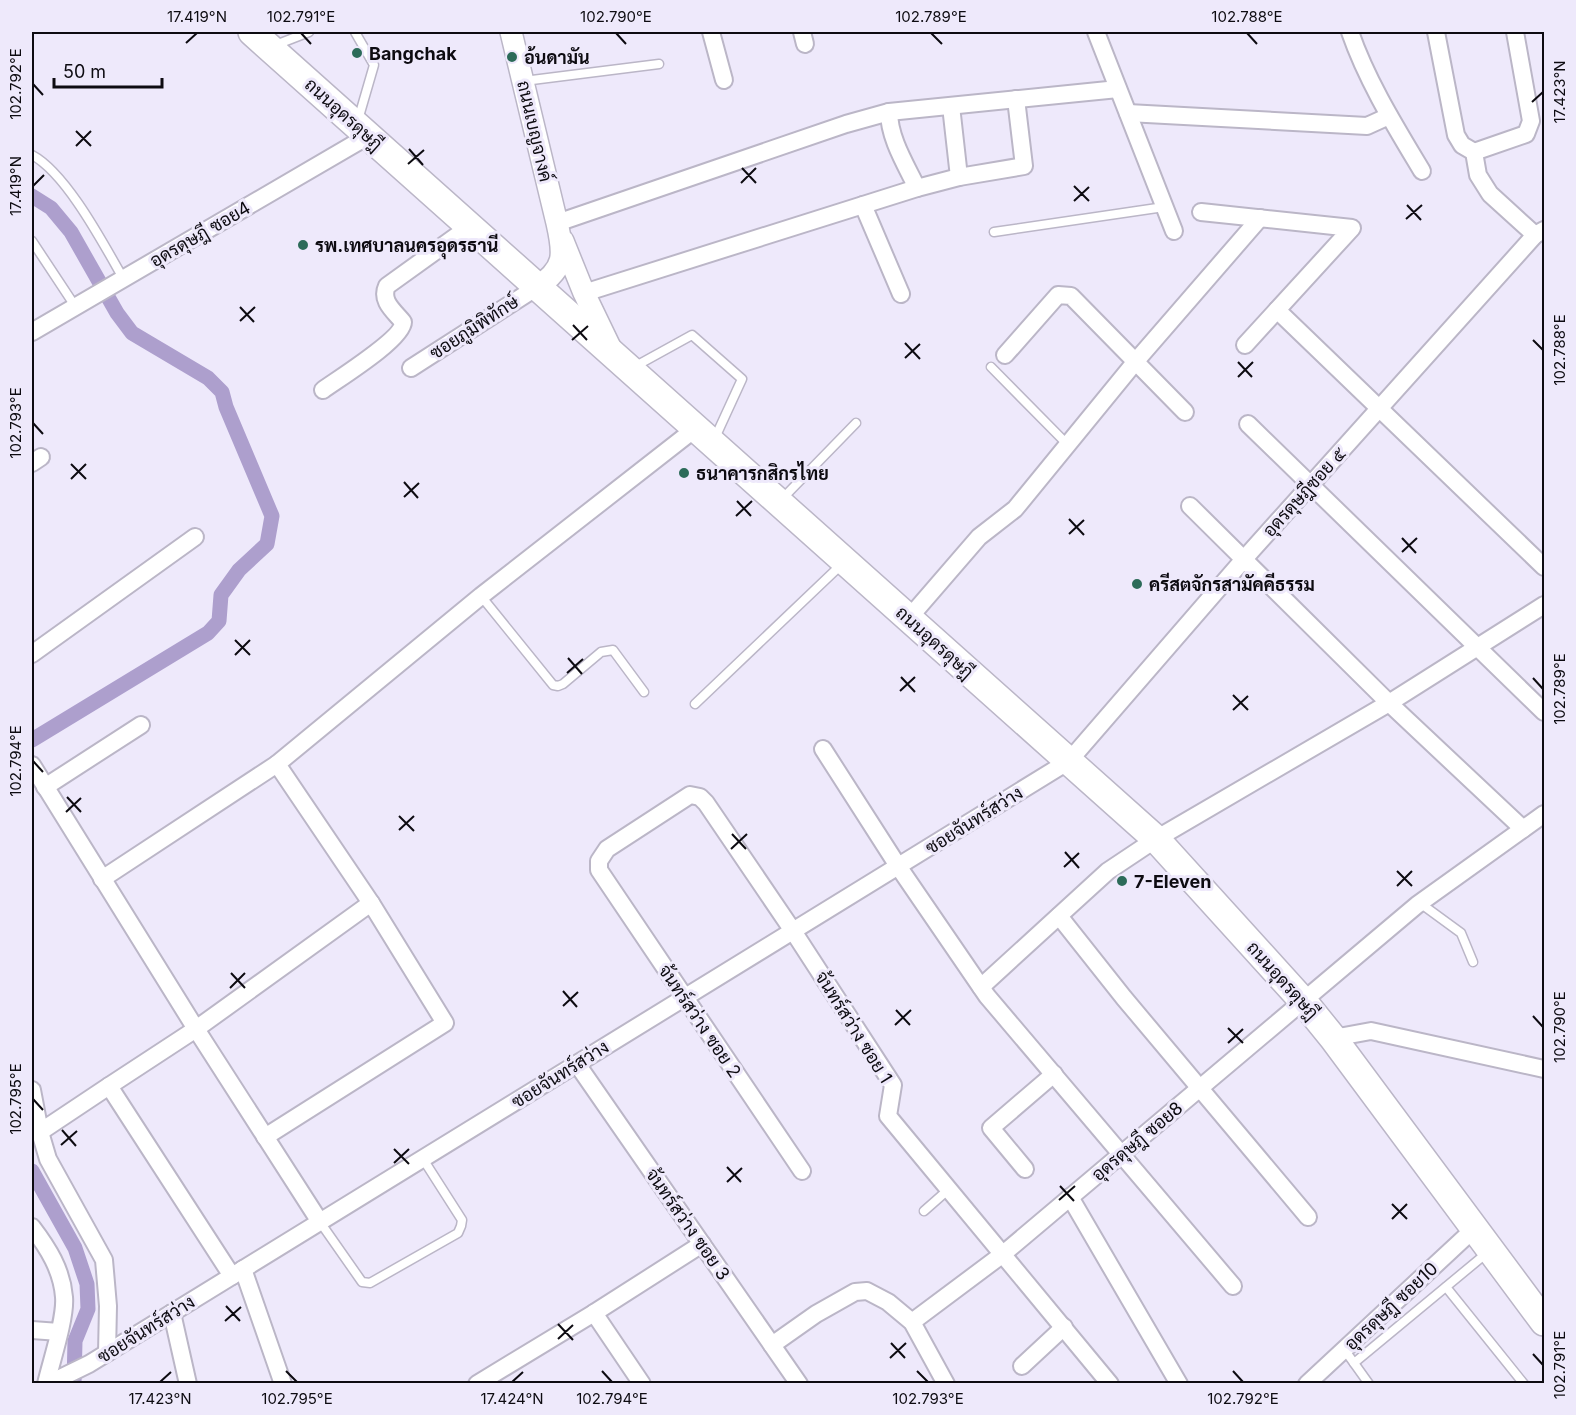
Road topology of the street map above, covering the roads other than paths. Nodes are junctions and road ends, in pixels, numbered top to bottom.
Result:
1 (309, 32) edge
2 (355, 32) edge
3 (511, 32) edge
4 (711, 32) edge
5 (1096, 32) edge
6 (1350, 32) edge
7 (1436, 32) edge
8 (1515, 32) edge
9 (261, 39) edge
10 (659, 64) dead end
11 (724, 80) dead end
12 (524, 81) junction
13 (1118, 89) junction
14 (1016, 99) junction
15 (951, 106) junction
16 (889, 112) junction
17 (1128, 113) junction
18 (1389, 116) junction
19 (362, 131) junction
20 (1474, 152) junction
21 (32, 155) edge
22 (1422, 171) dead end
23 (959, 177) junction
24 (917, 188) junction
25 (863, 205) junction
26 (1164, 207) junction
27 (1201, 212) dead end
28 (1260, 219) junction
29 (558, 226) junction
30 (470, 227) junction
31 (1174, 231) dead end
32 (994, 232) dead end
33 (1540, 232) edge
34 (32, 241) edge
35 (119, 280) junction
36 (537, 287) junction
37 (584, 293) junction
38 (901, 294) dead end
39 (75, 306) junction
40 (1277, 310) junction
41 (32, 332) edge
42 (1245, 345) dead end
43 (1005, 355) dead end
44 (1136, 361) junction
45 (622, 362) junction
46 (991, 367) dead end
47 (411, 368) dead end
48 (323, 390) dead end
49 (1381, 407) junction
50 (1185, 412) dead end
51 (856, 423) dead end
52 (1248, 424) dead end
53 (705, 436) junction
54 (1068, 445) junction
55 (1310, 485) junction
56 (779, 502) junction
57 (1190, 506) dead end
58 (195, 537) dead end
59 (1244, 559) junction
60 (845, 561) junction
61 (1545, 567) edge
62 (482, 596) junction
63 (1545, 604) edge
64 (909, 618) junction
65 (1479, 647) junction
66 (32, 654) edge
67 (644, 692) dead end
68 (1389, 703) junction
69 (695, 704) dead end
70 (1545, 712) edge
71 (141, 725) dead end
72 (824, 749) dead end
73 (1069, 761) junction
74 (277, 764) junction
75 (32, 765) edge
76 (45, 787) junction
77 (1545, 814) edge
78 (1523, 829) junction
79 (1156, 839) junction
80 (898, 866) junction
81 (599, 870) joint
82 (102, 879) junction
83 (371, 903) junction
84 (1420, 903) junction
85 (1059, 916) junction
86 (793, 931) junction
87 (1473, 962) dead end
88 (981, 987) junction
89 (685, 998) junction
90 (1303, 1001) junction
91 (196, 1029) junction
92 (1333, 1038) junction
93 (577, 1064) junction
94 (1545, 1069) edge
95 (1054, 1074) junction
96 (109, 1086) junction
97 (1201, 1088) junction
98 (32, 1090) edge
99 (40, 1132) junction
100 (265, 1137) junction
101 (1122, 1153) junction
102 (423, 1159) junction
103 (1025, 1169) dead end
104 (802, 1171) dead end
105 (949, 1189) junction
106 (1070, 1197) junction
107 (924, 1211) dead end
108 (1308, 1217) dead end
109 (320, 1221) junction
110 (32, 1227) edge
111 (1475, 1228) junction
112 (702, 1244) junction
113 (1491, 1250) junction
114 (1003, 1254) junction
115 (238, 1272) junction
116 (1233, 1286) dead end
117 (1446, 1287) junction
118 (172, 1313) junction
119 (594, 1313) junction
120 (1545, 1322) edge
121 (912, 1323) junction
122 (1064, 1327) junction
123 (32, 1330) edge
124 (59, 1332) junction
125 (772, 1345) junction
126 (107, 1353) junction
127 (1349, 1356) junction
128 (1022, 1366) dead end
129 (50, 1382) edge
130 (482, 1382) edge
131 (189, 1383) edge
132 (283, 1383) edge
133 (642, 1383) edge
134 (799, 1383) edge
135 (946, 1383) edge
136 (1110, 1383) edge
137 (1179, 1383) edge
138 (1307, 1383) edge
139 (1369, 1383) edge
140 (1524, 1383) edge

1 - 9 lane
2 - 19 lane
3 - 12 street, ถนนเบญจางค์
4 - 11 street
5 - 13 street
6 - 18 street
7 - 20 street
8 - 20 street
9 - 19 main road, ถนนอุดรดุษฎี
10 - 12 lane
12 - 29 street, ถนนเบญจางค์
13 - 14 street
13 - 17 street
14 - 15 street
14 - 23 street
15 - 16 street
15 - 23 street
16 - 24 street
16 - 29 street
17 - 18 street
17 - 26 street
18 - 22 street
19 - 30 main road, ถนนอุดรดุษฎี
19 - 35 street, อุดรดุษฎี ซอย4
20 - 33 street
21 - 35 lane
23 - 24 street
24 - 25 street
25 - 37 street
25 - 38 street
26 - 31 street
26 - 32 lane
27 - 28 street
28 - 40 street
28 - 44 street
29 - 36 street, ถนนเบญจางค์
29 - 37 street, ถนนเบญจางค์
30 - 36 main road, ถนนอุดรดุษฎี
30 - 48 street
33 - 49 street, อุดรดุษฎีซอย ๕
34 - 39 lane
35 - 39 street, อุดรดุษฎี ซอย4
36 - 45 main road, ถนนอุดรดุษฎี
36 - 47 street, ซอยภูมิพิทักษ์
37 - 45 street, ถนนเบญจางค์
39 - 41 street, อุดรดุษฎี ซอย4
40 - 42 street
40 - 49 street
43 - 44 street
44 - 50 street
44 - 54 street
45 - 53 main road, ถนนอุดรดุษฎี
45 - 53 lane
46 - 54 lane
49 - 55 street, อุดรดุษฎีซอย ๕
49 - 61 street
51 - 56 lane
52 - 55 street
53 - 56 main road, ถนนอุดรดุษฎี
53 - 62 street
54 - 64 street
55 - 59 street, อุดรดุษฎีซอย ๕
55 - 65 street
56 - 60 main road, ถนนอุดรดุษฎี
57 - 59 street
58 - 66 street
59 - 68 street
59 - 73 street, อุดรดุษฎีซอย ๕
60 - 64 main road, ถนนอุดรดุษฎี
60 - 69 lane
62 - 67 lane
62 - 74 street
63 - 65 street
64 - 73 main road, ถนนอุดรดุษฎี
65 - 68 street
65 - 70 street
68 - 78 street
68 - 79 street
71 - 76 street
72 - 80 street
73 - 79 main road, ถนนอุดรดุษฎี
73 - 80 street, ซอยจันทร์สว่าง
74 - 82 street
74 - 83 street
75 - 76 street
76 - 82 street
77 - 78 street, อุดรดุษฎี ซอย8
78 - 84 street, อุดรดุษฎี ซอย8
79 - 85 street
79 - 90 main road, ถนนอุดรดุษฎี
80 - 86 street, ซอยจันทร์สว่าง
80 - 88 street
81 - 86 street, จ้นทร์สว่าง ซอย 1
81 - 89 street, จ้นทร์สว่าง ซอย 2
82 - 91 street
83 - 91 street
83 - 100 street
84 - 87 lane
84 - 90 street, อุดรดุษฎี ซอย8
85 - 88 street
85 - 97 street
86 - 89 street, ซอยจันทร์สว่าง
86 - 105 street, จ้นทร์สว่าง ซอย 1
88 - 95 street
89 - 93 street, ซอยจันทร์สว่าง
89 - 104 street, จ้นทร์สว่าง ซอย 2
90 - 92 main road, ถนนอุดรดุษฎี
90 - 97 street, อุดรดุษฎี ซอย8
91 - 96 street
91 - 100 street
92 - 94 street
92 - 111 main road, ถนนอุดรดุษฎี
93 - 102 street, ซอยจันทร์สว่าง
93 - 112 street, จ้นทร์สว่าง ซอย 3
95 - 101 street
95 - 103 street
96 - 99 street
96 - 115 street
97 - 101 street, อุดรดุษฎี ซอย8
97 - 108 street
98 - 99 street
99 - 126 street
100 - 109 street
101 - 106 street, อุดรดุษฎี ซอย8
101 - 116 street
102 - 109 street, ซอยจันทร์สว่าง
102 - 109 lane
105 - 107 lane
105 - 114 street, จ้นทร์สว่าง ซอย 1
106 - 114 street, อุดรดุษฎี ซอย8
106 - 137 street
109 - 115 street, ซอยจันทร์สว่าง
110 - 124 street
111 - 113 main road, ถนนอุดรดุษฎี
111 - 127 street, อุดรดุษฎี ซอย10
112 - 119 street
112 - 125 street, จ้นทร์สว่าง ซอย 3
113 - 117 lane
113 - 120 main road, ถนนอุดรดุษฎี
114 - 121 street, อุดรดุษฎี ซอย8
114 - 122 street, จ้นทร์สว่าง ซอย 1
115 - 118 street, ซอยจันทร์สว่าง
115 - 132 street
117 - 127 lane
117 - 140 lane
118 - 126 street, ซอยจันทร์สว่าง
118 - 131 street
119 - 130 street
119 - 133 street
121 - 125 street
121 - 135 street
122 - 128 street
122 - 136 street, จ้นทร์สว่าง ซอย 1
123 - 124 street
124 - 129 street
125 - 134 street, จ้นทร์สว่าง ซอย 3
126 - 129 street, ซอยจันทร์สว่าง
127 - 138 street, อุดรดุษฎี ซอย10
127 - 139 lane

